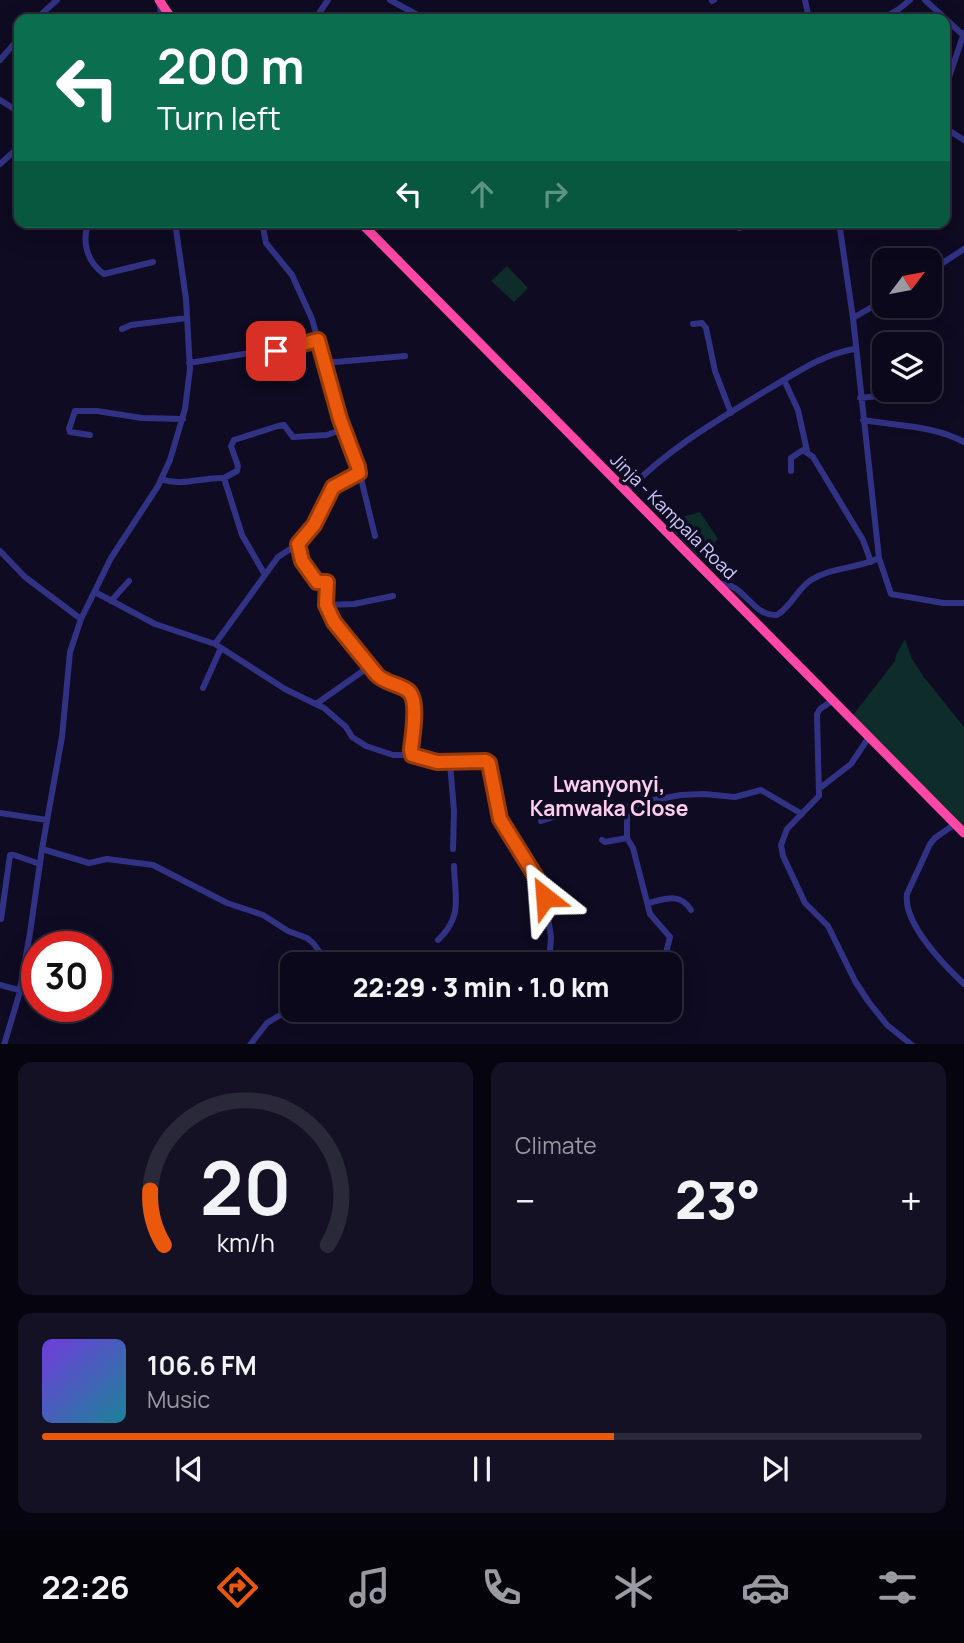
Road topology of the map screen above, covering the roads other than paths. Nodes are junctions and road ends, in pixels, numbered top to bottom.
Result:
1 (57, 0) edge
2 (390, 0) edge
3 (909, 0) edge
4 (925, 0) edge
5 (42, 14) edge
6 (416, 14) edge
7 (890, 14) edge
8 (941, 14) edge
9 (963, 34) edge
10 (14, 44) edge
11 (0, 60) edge
12 (950, 74) edge
13 (14, 151) edge
14 (0, 164) edge
15 (87, 228) edge
16 (176, 228) edge
17 (263, 228) edge
18 (366, 228) edge
19 (840, 228) edge
20 (964, 249) edge
21 (153, 262) dead end
22 (942, 263) edge
23 (872, 307) edge
24 (187, 318) junction
25 (853, 318) junction
26 (693, 324) dead end
27 (122, 329) dead end
28 (318, 340) junction
29 (854, 349) junction
30 (405, 356) dead end
31 (189, 363) junction
32 (324, 363) junction
33 (784, 380) junction
34 (872, 397) edge
35 (860, 398) junction
36 (731, 413) junction
37 (183, 419) junction
38 (863, 420) junction
39 (343, 429) junction
40 (90, 435) dead end
41 (964, 442) edge
42 (807, 451) junction
43 (791, 471) dead end
44 (359, 473) junction
45 (224, 478) junction
46 (161, 479) junction
47 (626, 491) junction
48 (375, 536) dead end
49 (298, 544) junction
50 (0, 551) edge
51 (878, 558) junction
52 (871, 562) junction
53 (265, 575) junction
54 (129, 580) dead end
55 (720, 584) junction
56 (95, 592) junction
57 (393, 596) dead end
58 (111, 601) junction
59 (964, 603) edge
60 (326, 605) junction
61 (81, 619) junction
62 (218, 646) junction
63 (370, 666) junction
64 (203, 688) dead end
65 (832, 701) junction
66 (316, 704) junction
67 (869, 737) junction
68 (412, 755) junction
69 (450, 763) junction
70 (820, 788) junction
71 (627, 808) junction
72 (0, 813) edge
73 (802, 814) junction
74 (47, 820) junction
75 (541, 821) dead end
76 (955, 824) junction
77 (964, 833) edge
78 (627, 838) junction
79 (602, 840) dead end
80 (42, 849) junction
81 (453, 849) dead end
82 (40, 864) junction
83 (454, 866) dead end
84 (649, 903) junction
85 (691, 910) dead end
86 (1, 919) edge
87 (438, 940) dead end
88 (320, 952) edge
89 (550, 952) edge
90 (666, 952) edge
91 (964, 984) edge
92 (0, 985) edge
93 (20, 990) junction
94 (280, 1016) edge
95 (4, 1044) edge
96 (251, 1044) edge
97 (911, 1044) edge

1 - 5 street
2 - 6 street
3 - 7 street
4 - 8 street
9 - 12 street
10 - 11 street
13 - 14 street
15 - 21 street
16 - 24 street
17 - 28 street
18 - 47 highway, Jinja - Kampala Road
19 - 25 street
20 - 22 street
23 - 25 street
24 - 27 street
24 - 31 street
25 - 29 street
26 - 36 street
28 - 31 street
28 - 32 street
29 - 33 street
29 - 35 street
30 - 32 street
31 - 37 street
32 - 39 street
33 - 36 street
33 - 42 street
34 - 35 street
35 - 38 street
36 - 47 street
37 - 40 street
37 - 46 street
38 - 41 street
38 - 51 street
39 - 44 street
39 - 45 street
42 - 43 street
42 - 52 street
44 - 48 street
44 - 49 street
45 - 46 street
45 - 53 street
46 - 56 street
47 - 55 highway, Jinja - Kampala Road
49 - 53 street
49 - 60 street
50 - 61 street
51 - 52 street
51 - 59 street
52 - 55 street
53 - 62 street
54 - 58 street
55 - 65 highway, Jinja - Kampala Road
56 - 58 street
56 - 61 street
57 - 60 street
58 - 62 street
60 - 63 street
61 - 74 street
62 - 64 street
62 - 66 street
63 - 66 street
63 - 68 street
65 - 67 highway, Jinja - Kampala Road
65 - 70 street
66 - 68 street
67 - 70 street
67 - 76 highway, Jinja - Kampala Road
68 - 69 street
69 - 81 street
69 - 89 street
70 - 73 street
71 - 73 street
71 - 75 street
71 - 78 street
72 - 74 street
73 - 97 street
74 - 80 street
76 - 77 highway, Jinja - Kampala Road
76 - 91 street
78 - 79 street
78 - 84 street
80 - 82 street
80 - 88 street
82 - 86 street
82 - 93 street
83 - 87 street
84 - 85 street
84 - 90 street
92 - 93 street
93 - 95 street
94 - 96 street

